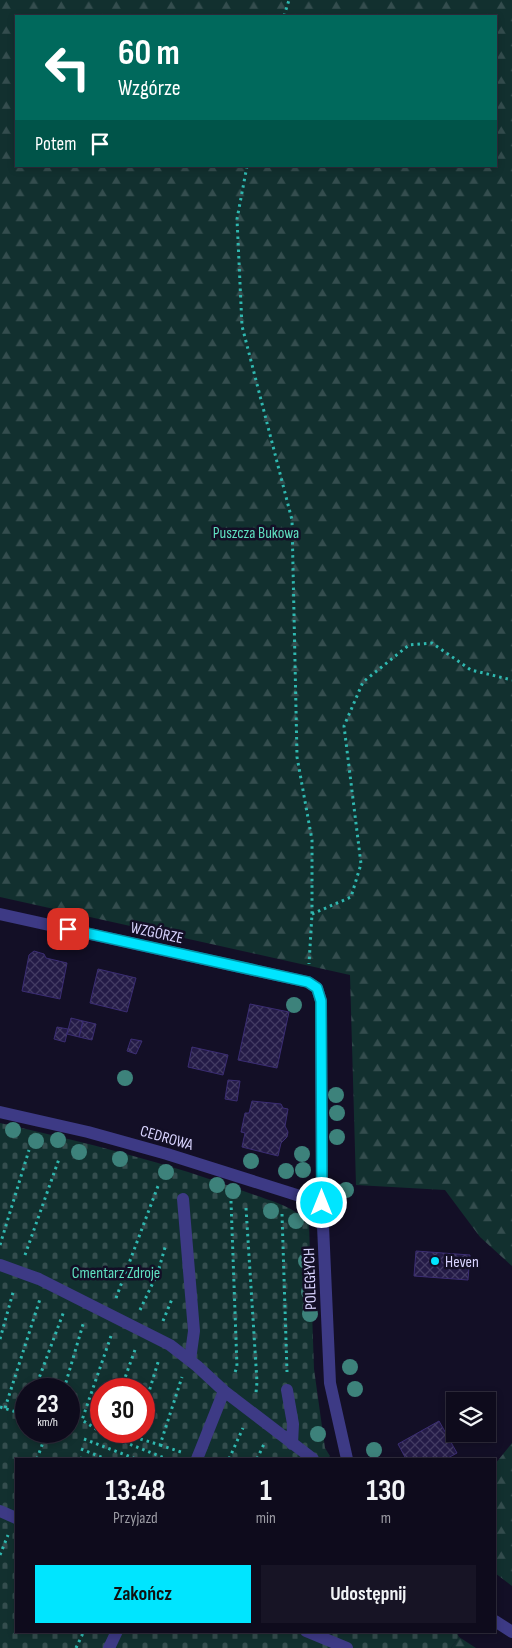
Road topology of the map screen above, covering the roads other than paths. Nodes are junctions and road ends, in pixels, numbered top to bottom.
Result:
1 (0, 914) edge
2 (308, 982) joint
3 (0, 1112) edge
4 (183, 1198) dead end
5 (322, 1203) junction
6 (0, 1265) edge
7 (190, 1360) junction
8 (287, 1390) road end
9 (224, 1391) junction
10 (292, 1444) junction
11 (197, 1458) edge
12 (312, 1458) edge
13 (347, 1458) edge
14 (0, 1512) edge
15 (15, 1518) edge
16 (496, 1622) edge
17 (512, 1632) edge
18 (116, 1633) edge
19 (311, 1633) edge
20 (109, 1648) edge
21 (347, 1648) edge

1 - 2 street, WZGÓRZE
2 - 5 street, POLEGŁYCH
3 - 5 street, CEDROWA
4 - 7 street
5 - 13 street, POLEGŁYCH
6 - 7 street
7 - 9 street
8 - 10 street
9 - 10 street
9 - 11 street
10 - 12 street
14 - 15 street
16 - 17 street
18 - 20 street
19 - 21 street

